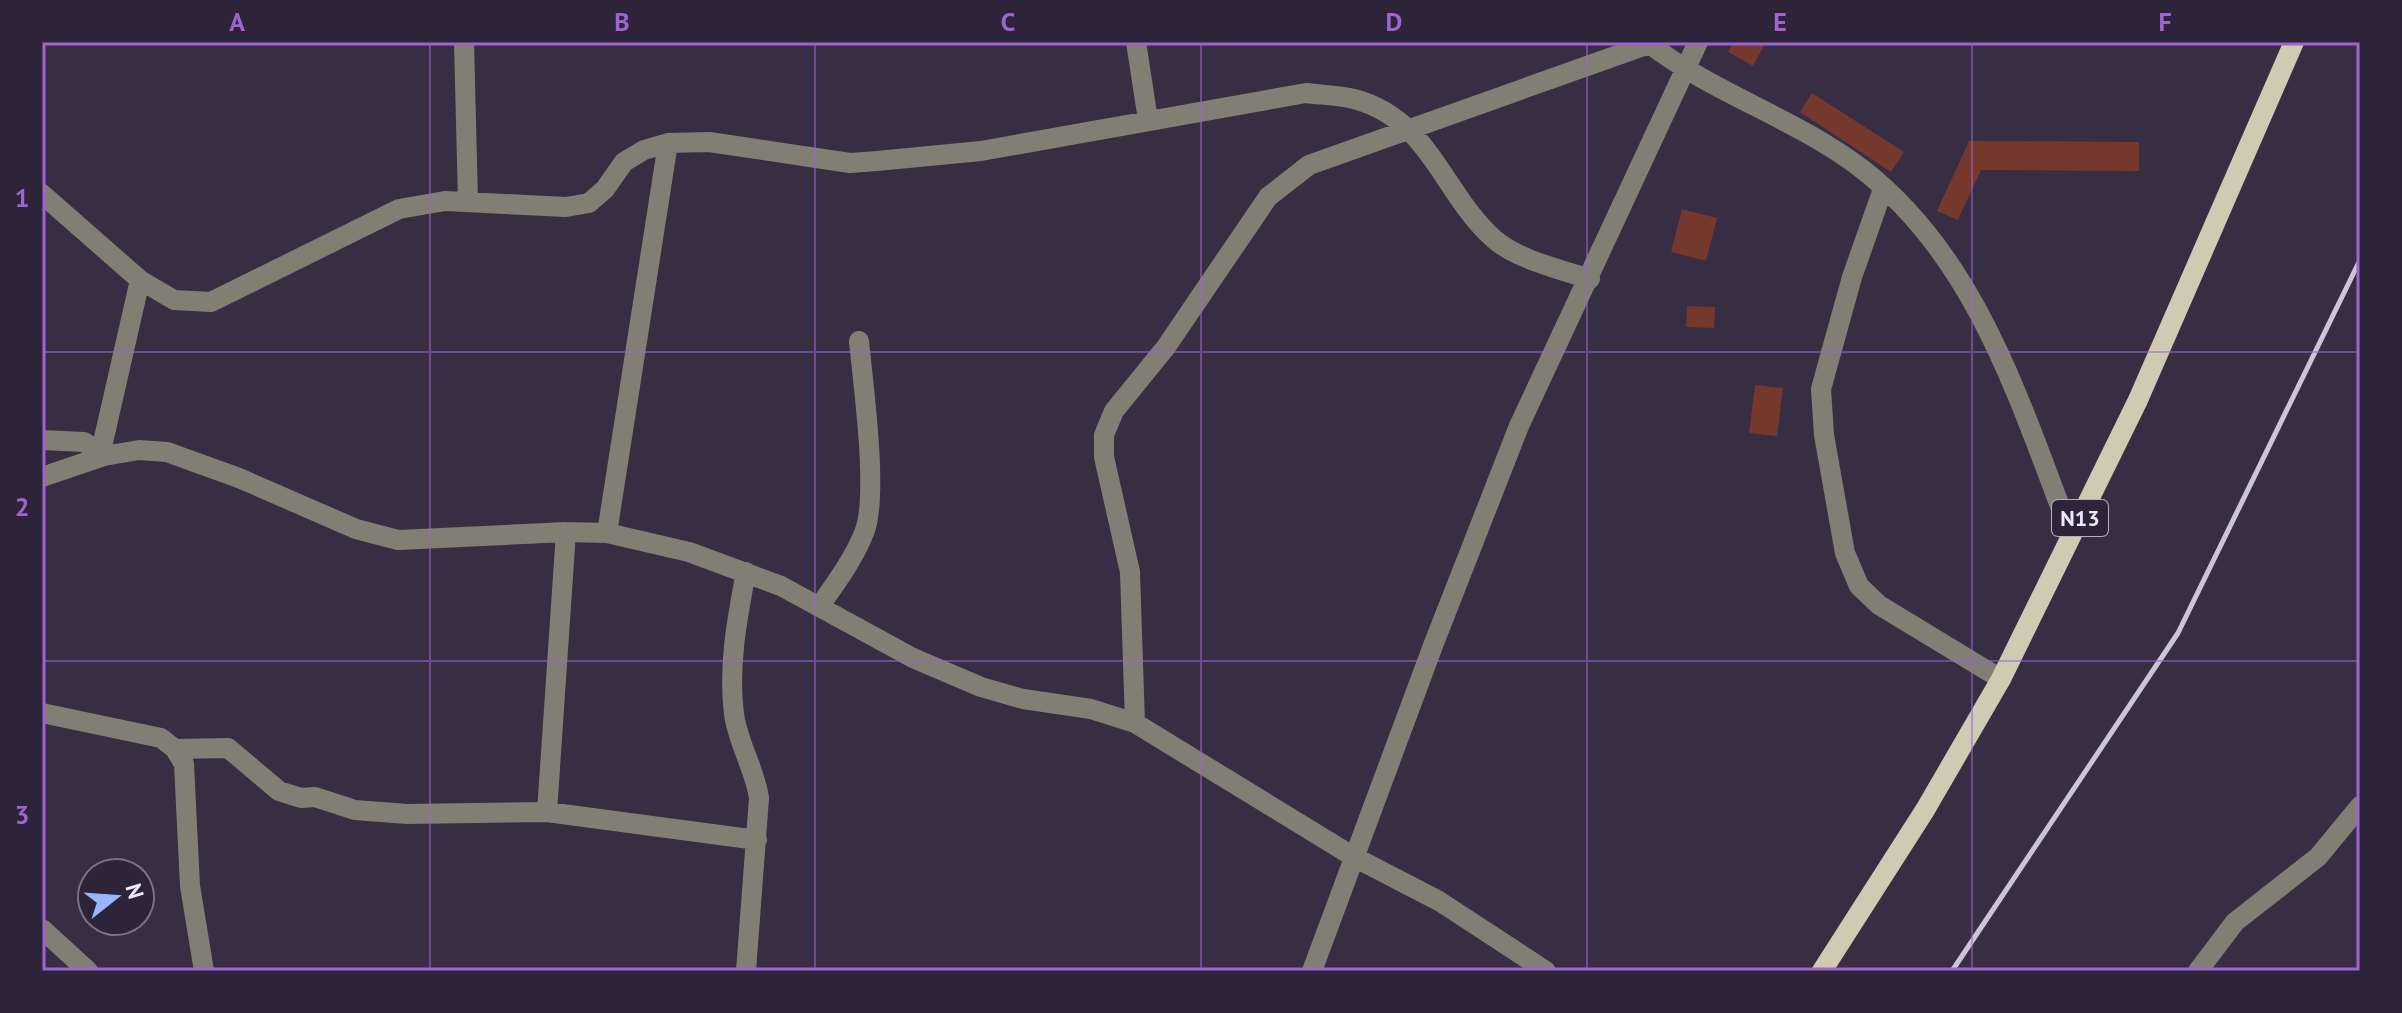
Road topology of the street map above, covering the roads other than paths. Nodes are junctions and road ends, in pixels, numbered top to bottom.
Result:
1 (464, 42) edge
2 (1136, 42) edge
3 (1698, 42) edge
4 (2294, 42) edge
5 (1648, 43) edge
6 (1686, 69) junction
7 (1148, 120) junction
8 (1412, 129) junction
9 (668, 143) junction
10 (1883, 189) junction
11 (42, 194) edge
12 (468, 202) junction
13 (1590, 279) junction
14 (140, 280) junction
15 (859, 341) dead end
16 (107, 412) junction
17 (42, 440) edge
18 (70, 440) junction
19 (102, 453) junction
20 (42, 477) edge
21 (566, 532) junction
22 (607, 533) junction
23 (2071, 535) junction
24 (746, 572) junction
25 (819, 607) junction
26 (2001, 679) junction
27 (42, 713) edge
28 (1135, 723) junction
29 (175, 749) junction
30 (2360, 806) edge
31 (547, 812) junction
32 (757, 840) junction
33 (1354, 857) junction
34 (42, 929) edge
35 (88, 971) edge
36 (204, 971) edge
37 (746, 971) edge
38 (1312, 971) edge
39 (1546, 971) edge
40 (1822, 971) edge
41 (2198, 971) edge

1 - 12 street
2 - 7 street
3 - 6 street
4 - 23 main road, N13
5 - 6 street
5 - 8 street
6 - 10 street
6 - 13 street
7 - 8 street
7 - 9 street
8 - 13 street
8 - 28 street
9 - 12 street
9 - 22 street
10 - 23 street
10 - 26 street
11 - 14 street
12 - 14 street
13 - 33 street
14 - 16 street
15 - 25 street
16 - 18 street
16 - 19 street
17 - 18 street
18 - 19 street
19 - 20 street
19 - 21 street
21 - 22 street
21 - 31 street
22 - 24 street
23 - 26 main road, N13
24 - 25 street
24 - 32 street
25 - 28 street
26 - 40 main road, N13
27 - 29 street
28 - 33 street
29 - 31 street
29 - 36 street
30 - 41 street
31 - 32 street
32 - 37 street
33 - 38 street
33 - 39 street
34 - 35 street

